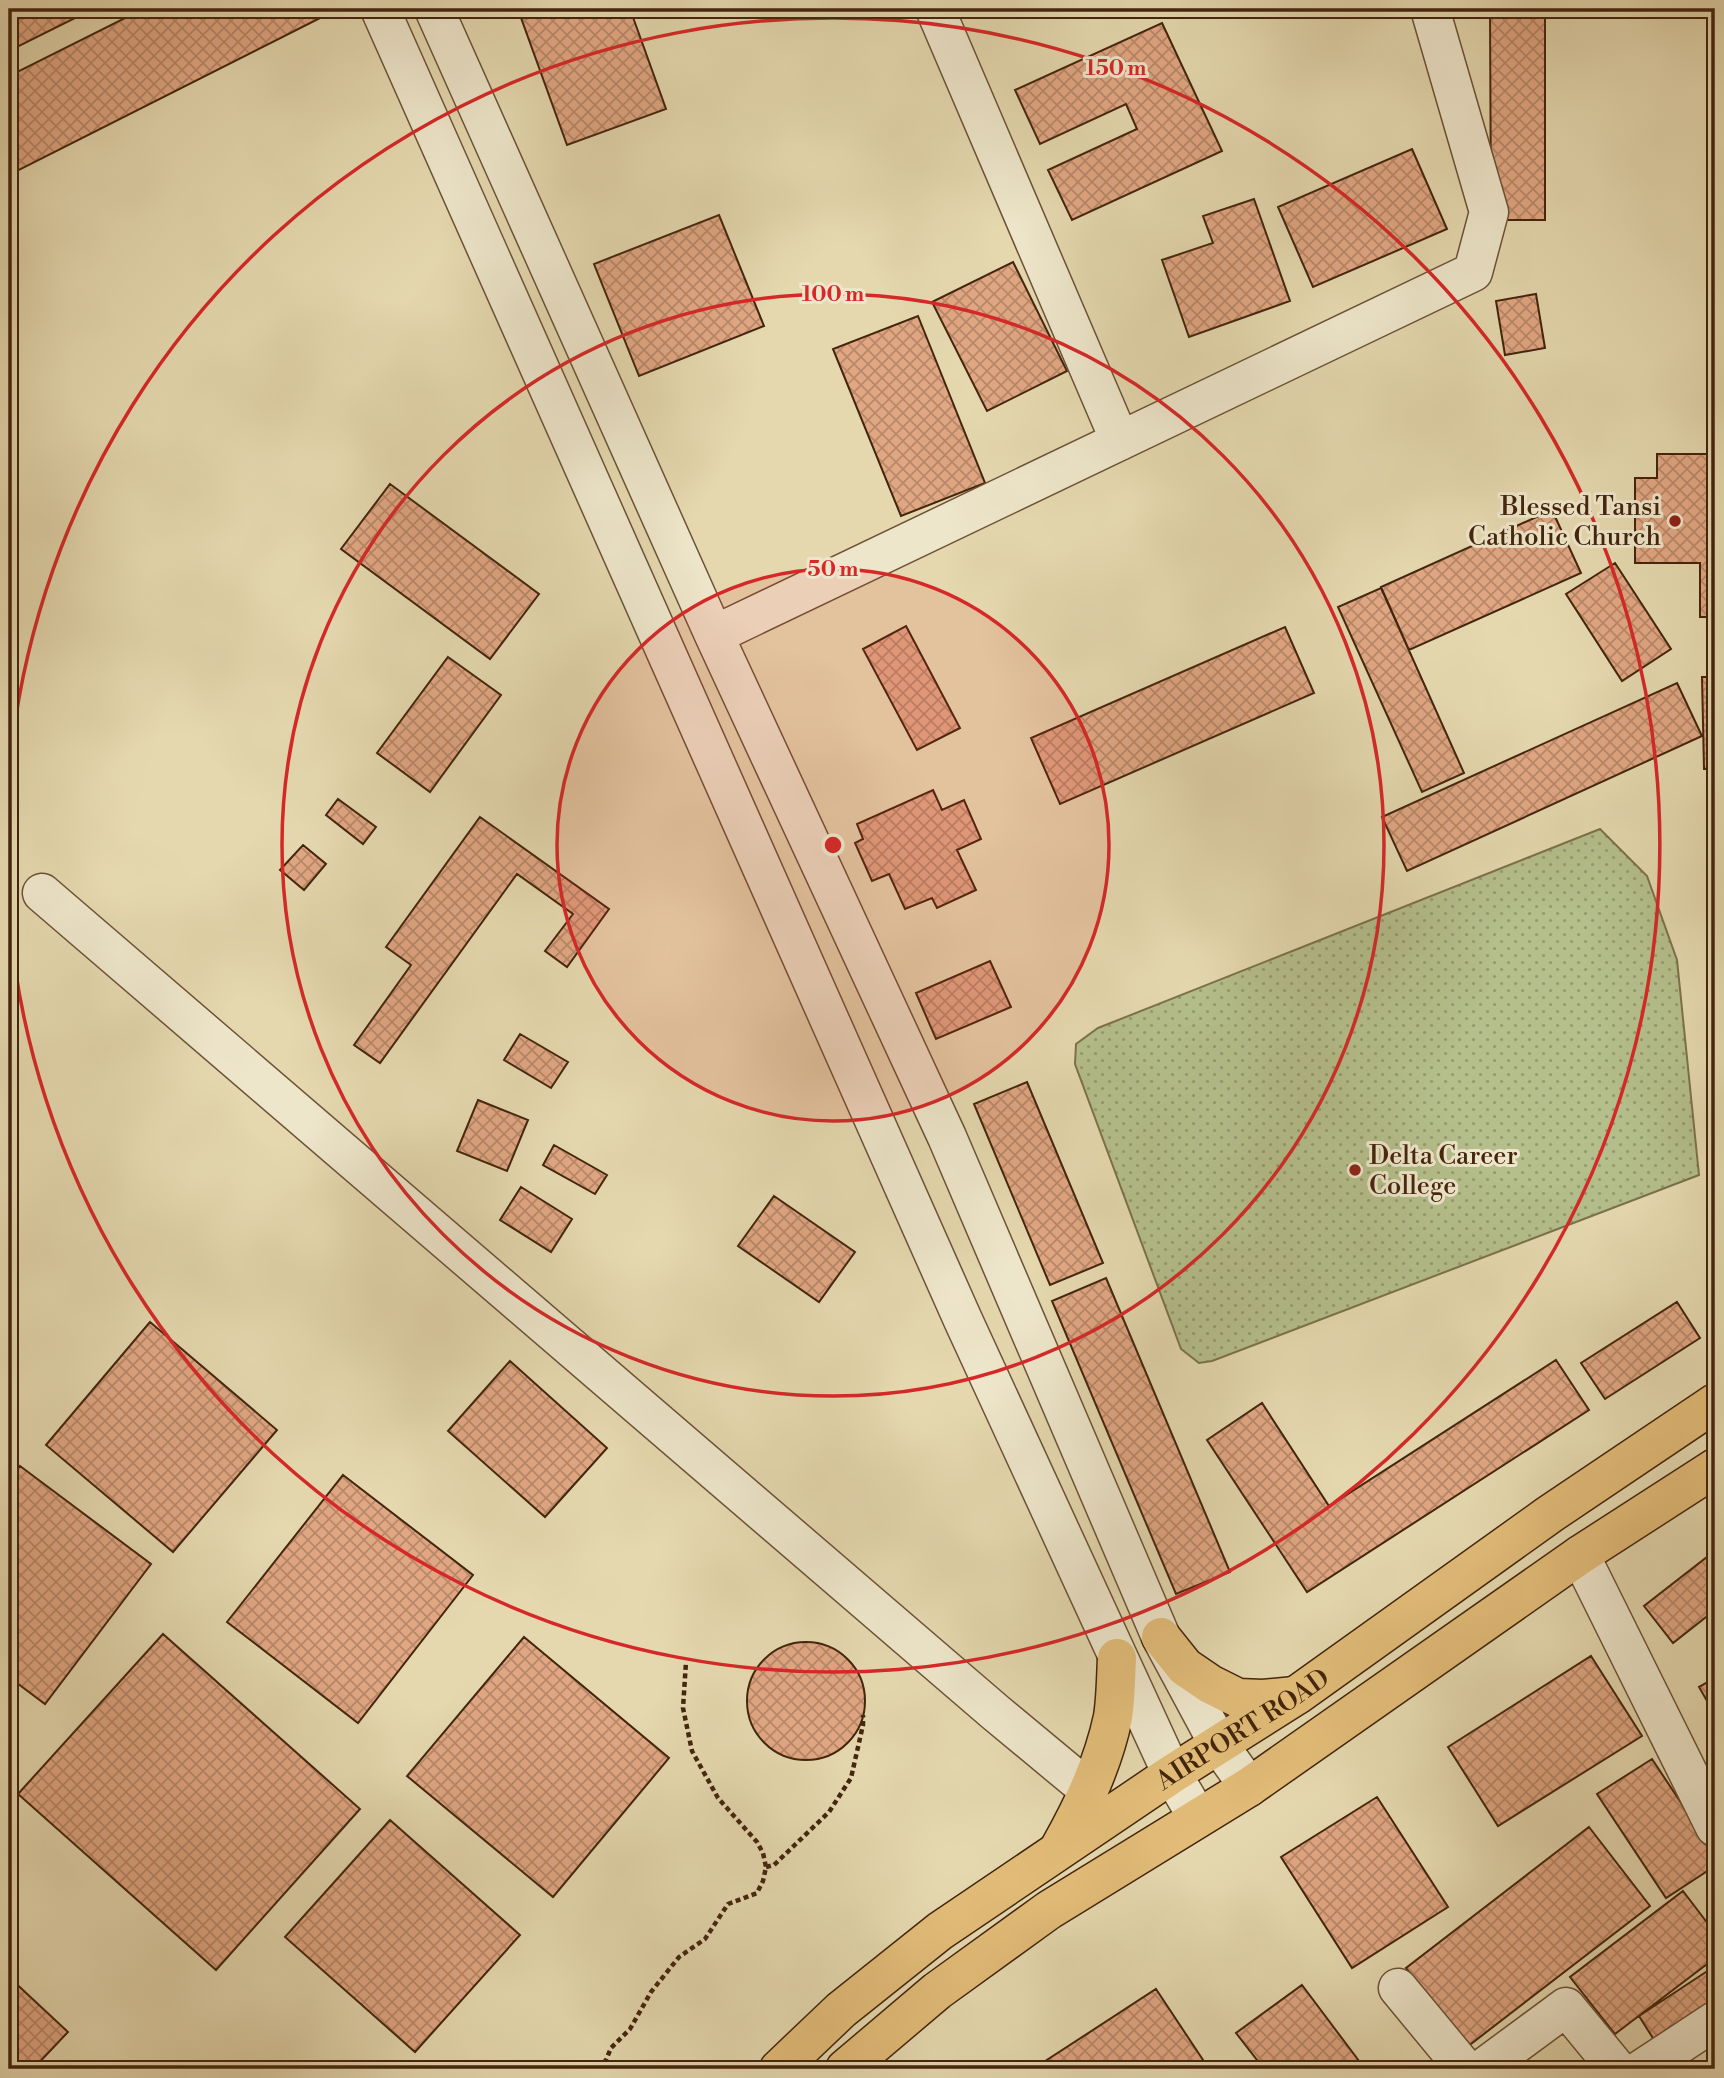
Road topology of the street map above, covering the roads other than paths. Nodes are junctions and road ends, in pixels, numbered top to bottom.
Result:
1 (380, 9) edge
2 (434, 9) edge
3 (935, 9) edge
4 (1430, 9) edge
5 (1121, 441) junction
6 (714, 635) junction
7 (42, 893) dead end
8 (1715, 1403) edge
9 (1715, 1468) edge
10 (1580, 1555) junction
11 (1161, 1637) junction
12 (1117, 1658) junction
13 (1297, 1695) junction
14 (1219, 1745) junction
15 (1172, 1774) junction
16 (1249, 1787) junction
17 (1089, 1790) junction
18 (1198, 1818) junction
19 (1715, 1827) edge
20 (1059, 1849) junction
21 (1398, 1988) dead end
22 (1715, 2021) edge
23 (779, 2069) edge
24 (845, 2069) edge
25 (1465, 2069) edge
26 (1482, 2069) edge
27 (1617, 2069) edge
28 (1642, 2069) edge

1 - 12 street
2 - 6 street
3 - 5 street
4 - 5 street
5 - 6 street
6 - 11 street
7 - 17 street
8 - 13 main road, AIRPORT ROAD
9 - 10 main road, AIRPORT ROAD
10 - 16 main road, AIRPORT ROAD
10 - 19 street
11 - 13 main road
11 - 14 street
12 - 15 street
12 - 17 main road
13 - 14 main road, AIRPORT ROAD
14 - 15 main road, AIRPORT ROAD
14 - 16 street
15 - 18 street
15 - 20 main road, AIRPORT ROAD
16 - 18 main road, AIRPORT ROAD
17 - 20 main road
18 - 24 main road, AIRPORT ROAD
20 - 23 main road, AIRPORT ROAD
21 - 25 street
22 - 28 street
26 - 27 street

